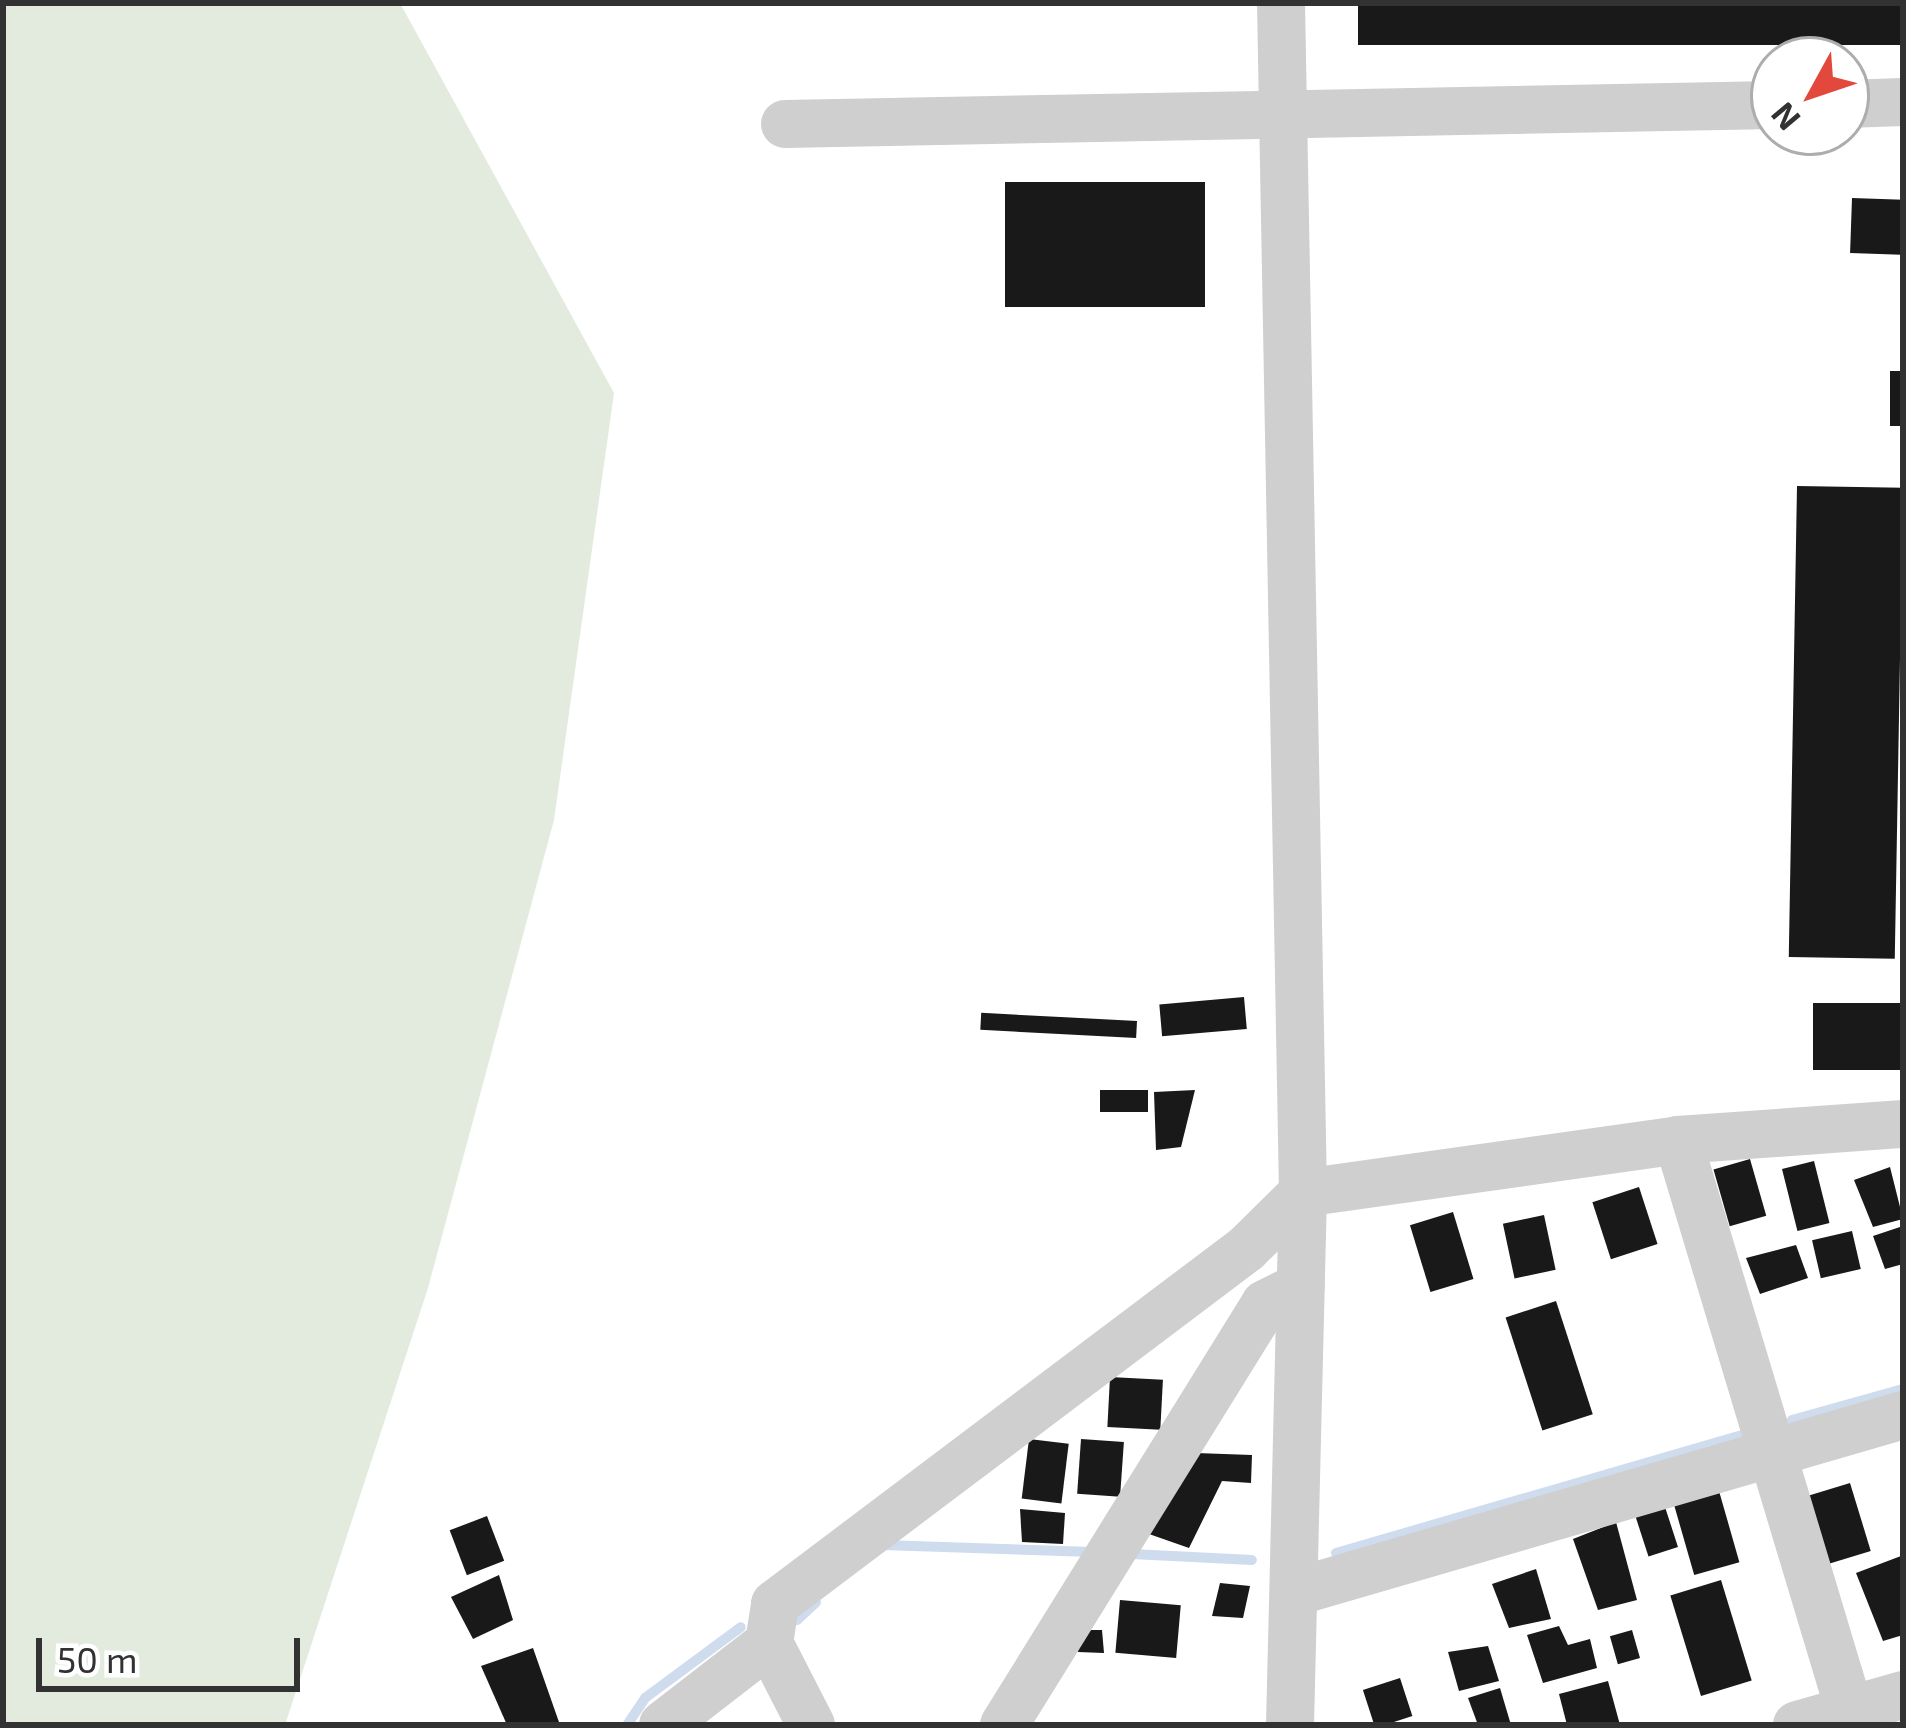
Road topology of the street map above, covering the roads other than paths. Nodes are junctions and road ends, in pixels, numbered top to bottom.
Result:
1 (1281, 3) edge
2 (1903, 102) edge
3 (1870, 103) edge
4 (1750, 105) edge
5 (1282, 113) junction
6 (785, 124) dead end
7 (1903, 1124) edge
8 (1678, 1140) junction
9 (1304, 1193) junction
10 (1301, 1286) junction
11 (1903, 1415) edge
12 (1775, 1452) junction
13 (1295, 1592) junction
14 (769, 1643) junction
15 (1903, 1695) edge
16 (1851, 1717) edge
17 (663, 1725) edge
18 (811, 1725) edge
19 (1004, 1725) edge
20 (1290, 1725) edge
21 (1797, 1725) edge

1 - 5 street
2 - 3 street
4 - 5 street
5 - 6 street
5 - 9 street
7 - 8 street
8 - 9 street
8 - 12 street
9 - 10 street
9 - 14 street
10 - 13 street
10 - 19 street
11 - 12 street
12 - 13 street
12 - 16 street
13 - 20 street
14 - 17 street
14 - 18 street
15 - 16 street
16 - 21 street

